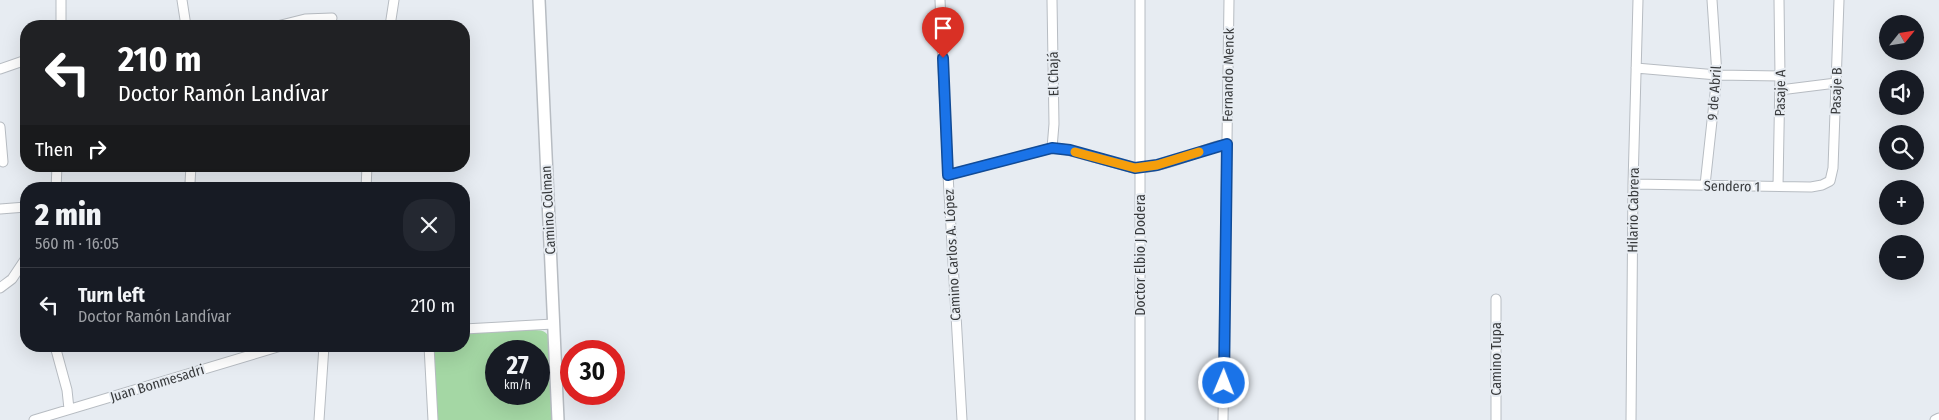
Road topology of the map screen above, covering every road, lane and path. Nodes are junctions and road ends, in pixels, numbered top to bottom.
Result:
1 (62, 0) edge
2 (182, 0) edge
3 (394, 0) edge
4 (539, 0) edge
5 (940, 0) edge
6 (1052, 0) edge
7 (1140, 0) edge
8 (1229, 0) edge
9 (1638, 0) edge
10 (1712, 0) edge
11 (1779, 0) edge
12 (1839, 0) edge
13 (332, 18) dead end
14 (61, 20) edge
15 (185, 20) edge
16 (301, 20) edge
17 (391, 20) edge
18 (20, 62) edge
19 (1636, 68) junction
20 (0, 69) edge
21 (1717, 75) junction
22 (1780, 76) junction
23 (1836, 83) junction
24 (1780, 90) junction
25 (0, 127) edge
26 (0, 137) edge
27 (1227, 144) junction
28 (1052, 148) junction
29 (3, 162) dead end
30 (1140, 168) junction
31 (948, 175) junction
32 (1830, 181) joint
33 (1633, 184) junction
34 (1705, 185) junction
35 (1778, 186) junction
36 (20, 207) edge
37 (0, 209) edge
38 (20, 267) edge
39 (0, 288) edge
40 (1496, 298) dead end
41 (553, 324) junction
42 (470, 329) edge
43 (56, 352) edge
44 (261, 352) edge
45 (324, 352) edge
46 (429, 352) edge
47 (69, 409) junction
48 (1939, 418) edge
49 (34, 420) edge
50 (319, 420) edge
51 (433, 420) edge
52 (558, 420) edge
53 (962, 420) edge
54 (1140, 420) edge
55 (1223, 420) edge
56 (1496, 420) edge
57 (1631, 420) edge
58 (1935, 420) edge

1 - 14 street
2 - 15 street
3 - 17 street
4 - 41 street, Camino Colman
5 - 31 street, Camino Carlos A. López
6 - 28 street, El Chajá
7 - 30 street, Doctor Elbio J Dodera
8 - 27 street, Fernando Menck
9 - 19 street, Hilario Cabrera
10 - 21 street, 9 de Abril
11 - 22 street, Pasaje A
12 - 23 street, Pasaje B
13 - 16 street
18 - 20 street
19 - 21 street
19 - 33 street, Hilario Cabrera
21 - 22 street
21 - 34 street, 9 de Abril
22 - 24 street, Pasaje A
23 - 24 street
23 - 32 street, Pasaje B
24 - 35 street, Pasaje A
25 - 26 street
26 - 29 street
27 - 30 street
27 - 55 street, Fernando Menck
28 - 30 street
28 - 31 street
30 - 54 street, Doctor Elbio J Dodera
31 - 53 street, Camino Carlos A. López
32 - 35 street, Sendero 1
33 - 34 street, Sendero 1
33 - 57 street, Hilario Cabrera
34 - 35 street, Sendero 1
36 - 37 street
38 - 39 street
40 - 56 street, Camino Tupa
41 - 42 street
41 - 52 street, Camino Colman
43 - 47 street
44 - 47 street, Juan Bonmesadri
45 - 50 street
46 - 51 street
47 - 49 street, Juan Bonmesadri
48 - 58 street

